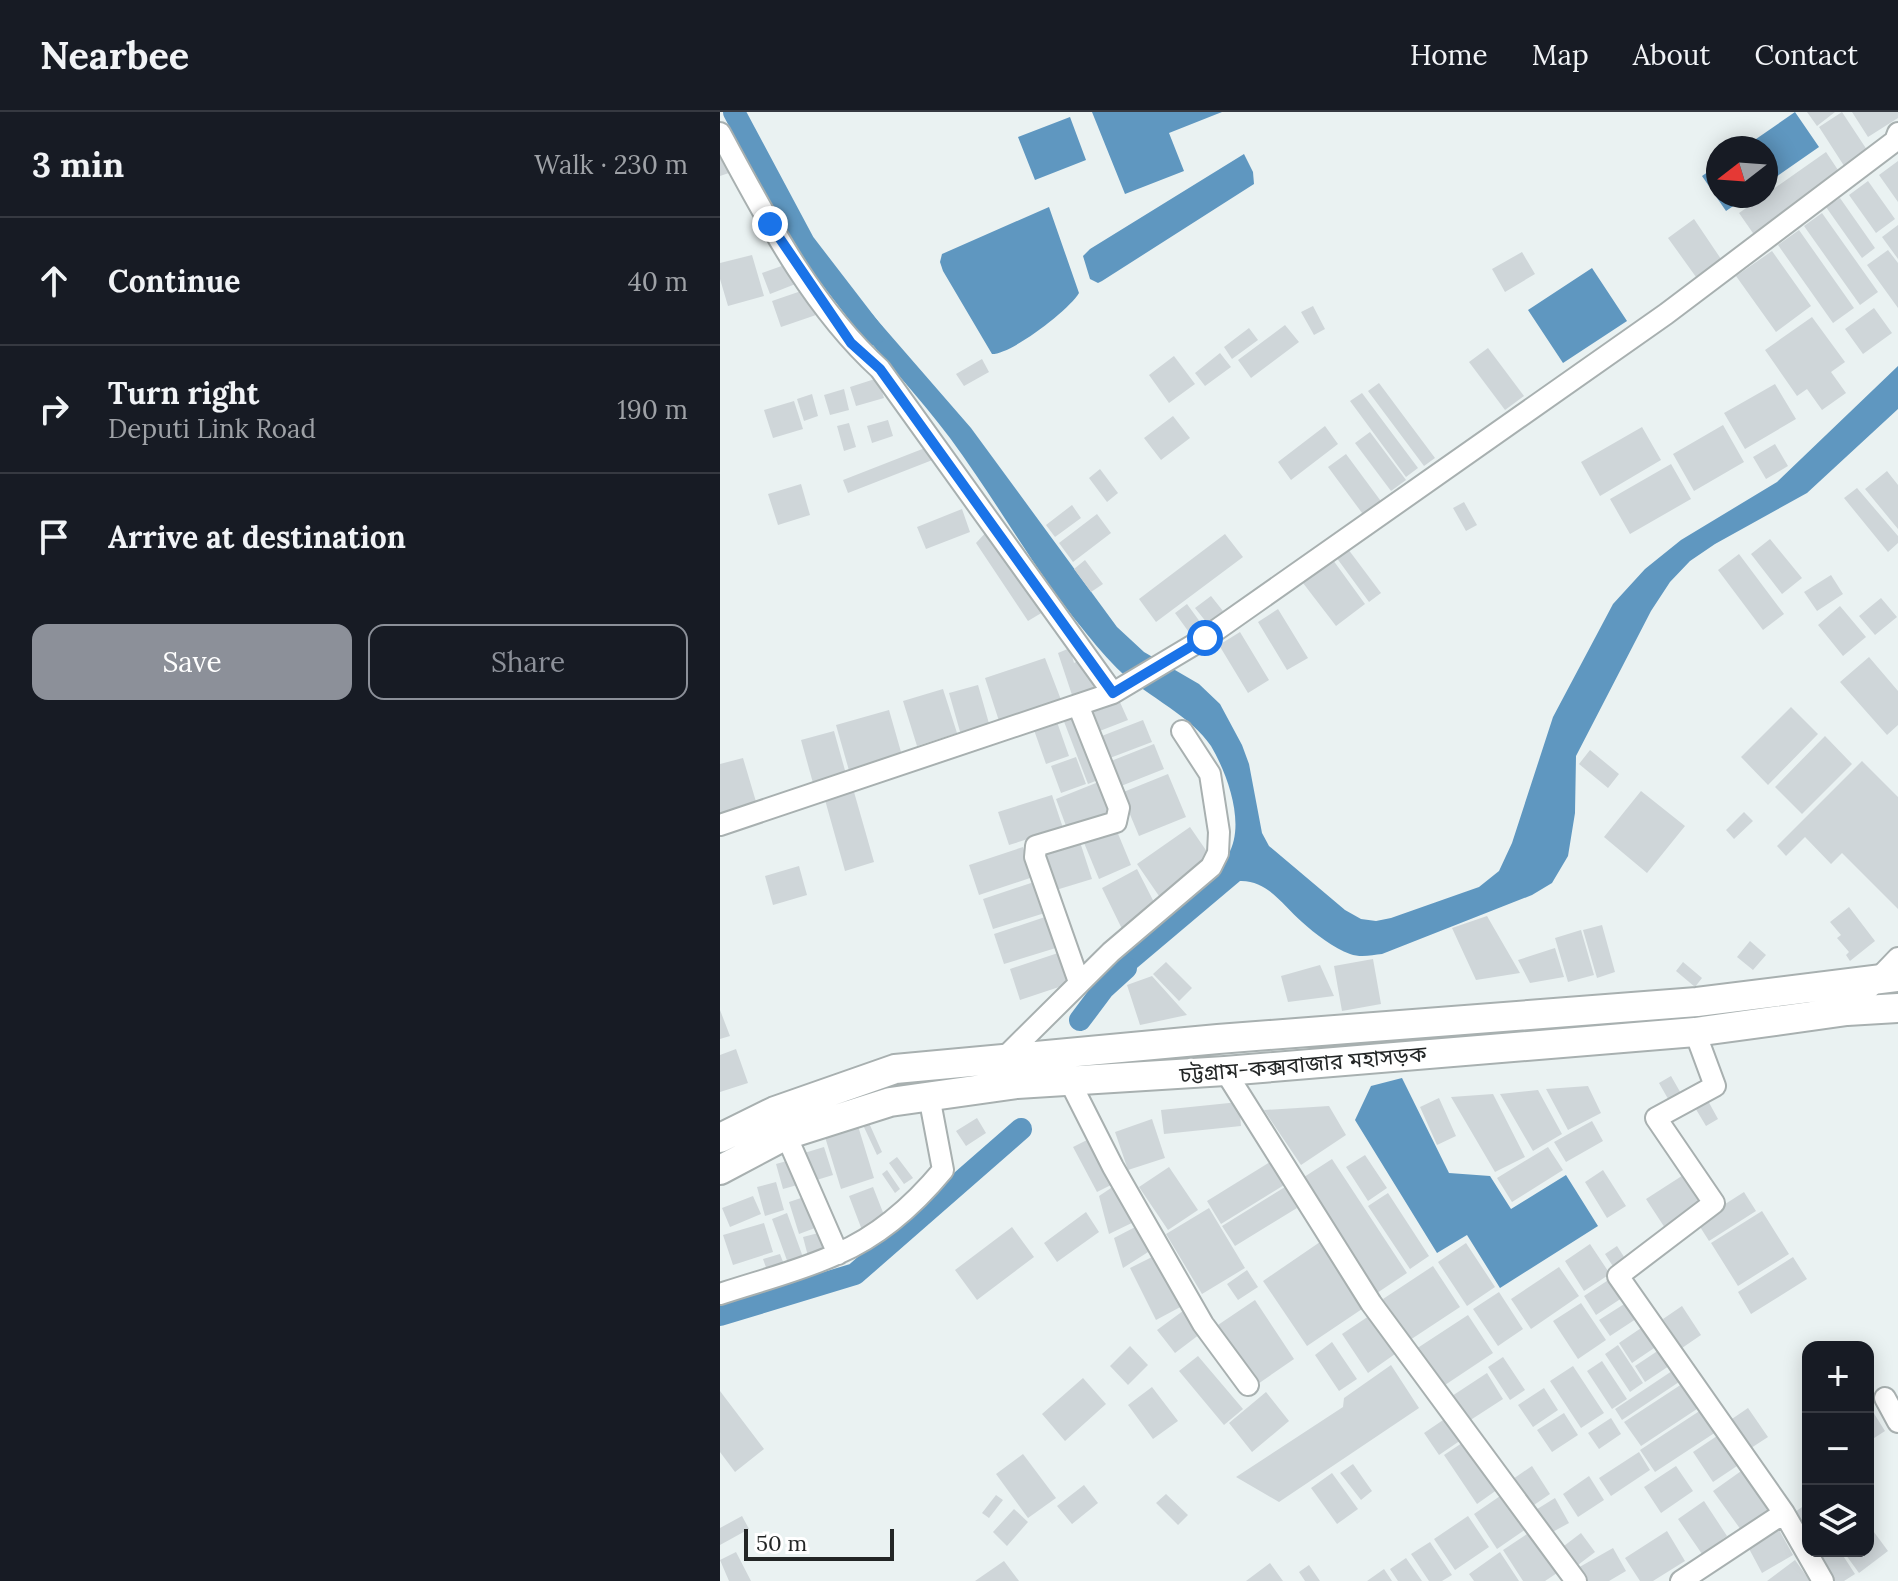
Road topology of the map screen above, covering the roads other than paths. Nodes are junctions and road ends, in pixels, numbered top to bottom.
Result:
1 (720, 133) edge
2 (1898, 133) edge
3 (1121, 688) junction
4 (1078, 705) junction
5 (1182, 731) dead end
6 (720, 825) edge
7 (1898, 958) edge
8 (1888, 978) edge
9 (1079, 982) junction
10 (1897, 1010) edge
11 (1847, 1011) junction
12 (1695, 1032) junction
13 (1004, 1058) junction
14 (1225, 1071) junction
15 (1070, 1082) junction
16 (929, 1096) junction
17 (786, 1135) junction
18 (720, 1138) edge
19 (720, 1170) edge
20 (838, 1254) junction
21 (720, 1294) edge
22 (1248, 1385) dead end
23 (1885, 1398) dead end
24 (1898, 1422) edge
25 (1784, 1513) junction
26 (1576, 1581) edge
27 (1681, 1581) edge
28 (1823, 1581) edge

1 - 3 street
2 - 3 street
3 - 4 street
4 - 6 street
4 - 9 street
5 - 9 street
7 - 8 street
8 - 11 street
8 - 13 highway, চট্টগ্রাম-কক্সবাজার মহাসড়ক
9 - 13 street
10 - 11 highway, চট্টগ্রাম-কক্সবাজার মহাসড়ক
11 - 12 highway, চট্টগ্রাম-কক্সবাজার মহাসড়ক
12 - 14 highway, চট্টগ্রাম-কক্সবাজার মহাসড়ক
12 - 25 street
13 - 18 highway, চট্টগ্রাম-কক্সবাজার মহাসড়ক
14 - 15 highway, চট্টগ্রাম-কক্সবাজার মহাসড়ক
14 - 26 street
15 - 16 highway, চট্টগ্রাম-কক্সবাজার মহাসড়ক
15 - 22 street
16 - 17 highway, চট্টগ্রাম-কক্সবাজার মহাসড়ক
16 - 20 street
17 - 19 highway, চট্টগ্রাম-কক্সবাজার মহাসড়ক
17 - 20 street
20 - 21 street
23 - 24 street
25 - 27 street
25 - 28 street

